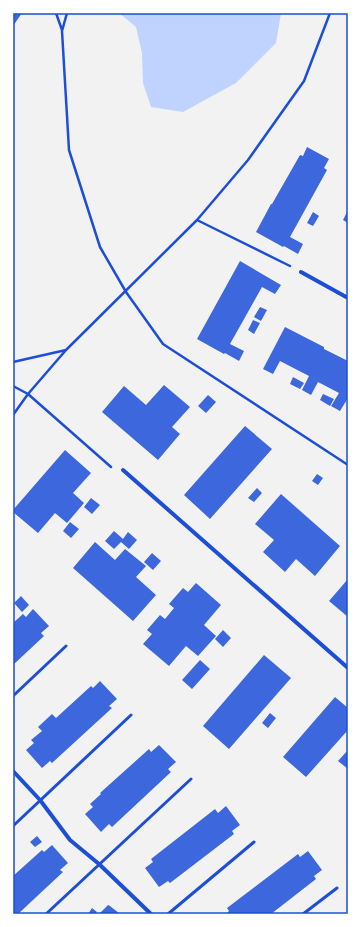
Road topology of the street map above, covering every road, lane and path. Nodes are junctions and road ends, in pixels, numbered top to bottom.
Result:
1 (56, 13) edge
2 (67, 13) edge
3 (330, 13) edge
4 (62, 31) junction
5 (197, 220) junction
6 (301, 272) joint
7 (126, 292) junction
8 (348, 298) edge
9 (66, 350) junction
10 (13, 362) edge
11 (13, 386) edge
12 (28, 394) junction
13 (13, 415) edge
14 (348, 465) edge
15 (123, 470) joint
16 (66, 646) dead end
17 (348, 668) edge
18 (13, 696) edge
19 (131, 715) dead end
20 (13, 771) edge
21 (191, 779) dead end
22 (40, 800) junction
23 (13, 826) edge
24 (254, 842) dead end
25 (99, 864) junction
26 (337, 888) dead end
27 (46, 914) edge
28 (151, 914) edge
29 (168, 914) edge
30 (303, 914) edge

1 - 4 path
2 - 4 path
3 - 5 path
4 - 7 path
5 - 6 path
5 - 7 path
6 - 8 street
7 - 9 path
7 - 14 path
9 - 10 path
9 - 12 path
11 - 12 path
12 - 13 path
12 - 15 path
15 - 17 street
16 - 18 lane
19 - 22 lane
20 - 22 street
21 - 25 lane
22 - 23 lane
22 - 25 street
24 - 29 lane
25 - 27 lane
25 - 28 street
26 - 30 lane

